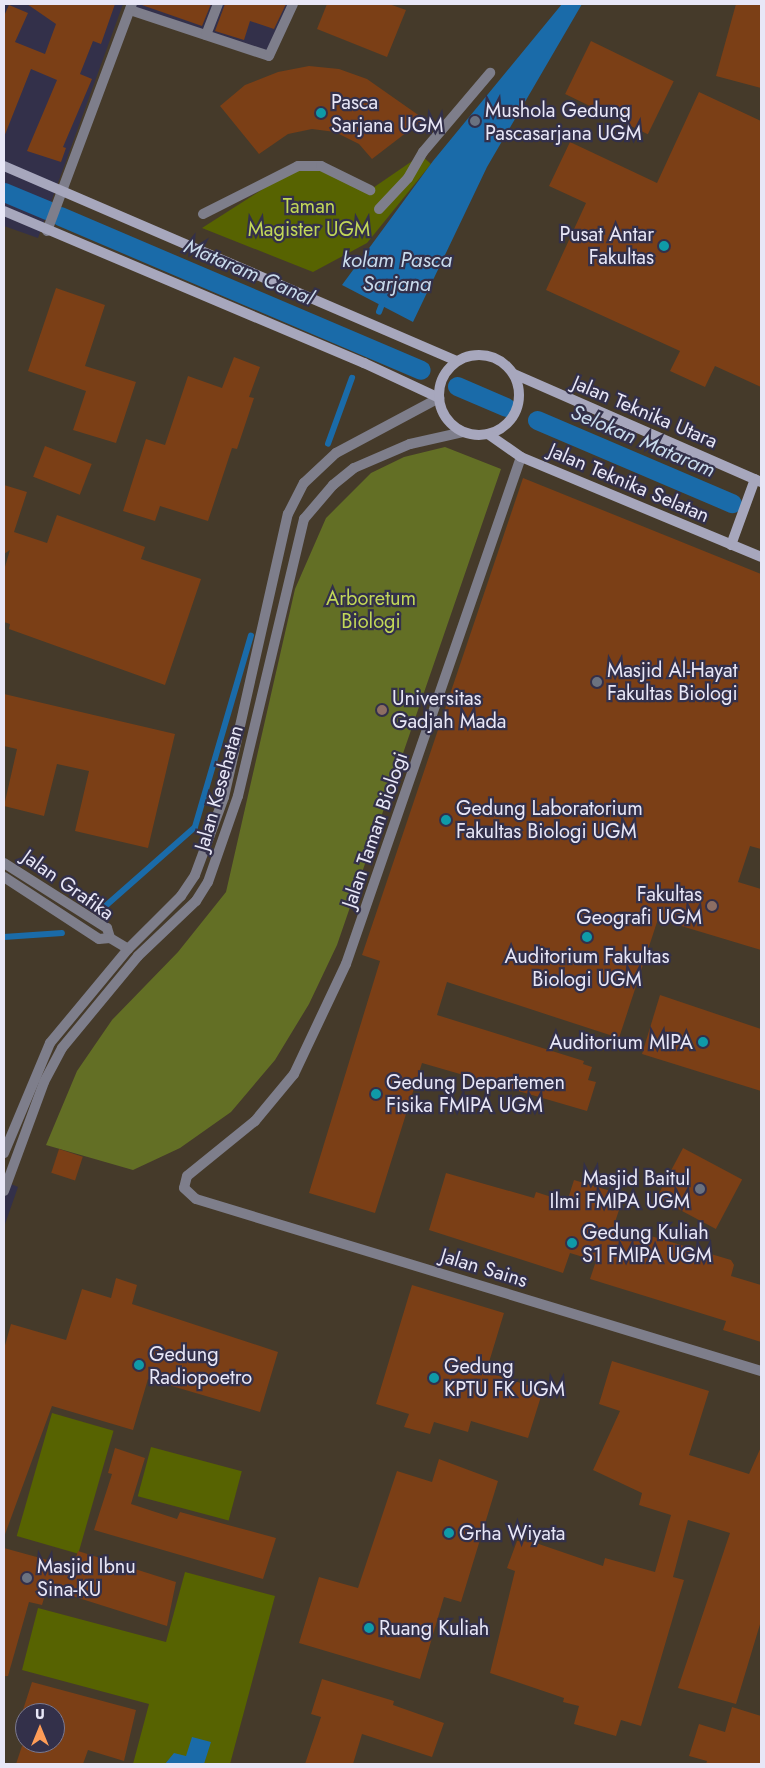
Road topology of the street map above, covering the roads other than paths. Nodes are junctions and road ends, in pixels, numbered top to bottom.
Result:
1 (218, 4) edge
2 (294, 4) edge
3 (131, 7) edge
4 (206, 35) junction
5 (490, 73) dead end
6 (4, 166) edge
7 (370, 190) dead end
8 (61, 192) junction
9 (379, 209) dead end
10 (4, 211) edge
11 (203, 214) dead end
12 (49, 226) junction
13 (457, 361) junction
14 (514, 374) junction
15 (439, 398) junction
16 (463, 432) junction
17 (488, 434) junction
18 (520, 457) junction
19 (758, 481) edge
20 (288, 514) junction
21 (304, 520) junction
22 (731, 545) junction
23 (761, 557) edge
24 (4, 862) edge
25 (4, 877) edge
26 (110, 938) junction
27 (128, 949) junction
28 (138, 956) junction
29 (4, 1153) edge
30 (4, 1191) edge
31 (196, 1200) joint
32 (761, 1371) edge

1 - 4 street
2 - 4 street
3 - 4 street
3 - 8 street
5 - 9 street
6 - 8 main road
7 - 11 street
8 - 12 street
8 - 13 main road
10 - 12 main road
12 - 15 main road
13 - 14 main road
13 - 15 main road
14 - 17 main road
14 - 19 main road, Jalan Teknika Utara
15 - 16 main road
15 - 20 street, Jalan Kesehatan
16 - 17 main road
16 - 21 street, Jalan Kesehatan
17 - 18 main road, Jalan Teknika Selatan
18 - 22 main road, Jalan Teknika Selatan
18 - 31 street, Jalan Taman Biologi
19 - 22 main road
20 - 21 street
20 - 27 street, Jalan Kesehatan
21 - 28 street, Jalan Kesehatan
22 - 23 main road, Jalan Teknika Selatan
24 - 26 street, Jalan Grafika
25 - 26 street, Jalan Grafika
26 - 27 street, Jalan Grafika
27 - 28 street, Jalan Grafika
27 - 29 street, Jalan Kesehatan
28 - 30 street, Jalan Kesehatan
31 - 32 street, Jalan Sains

